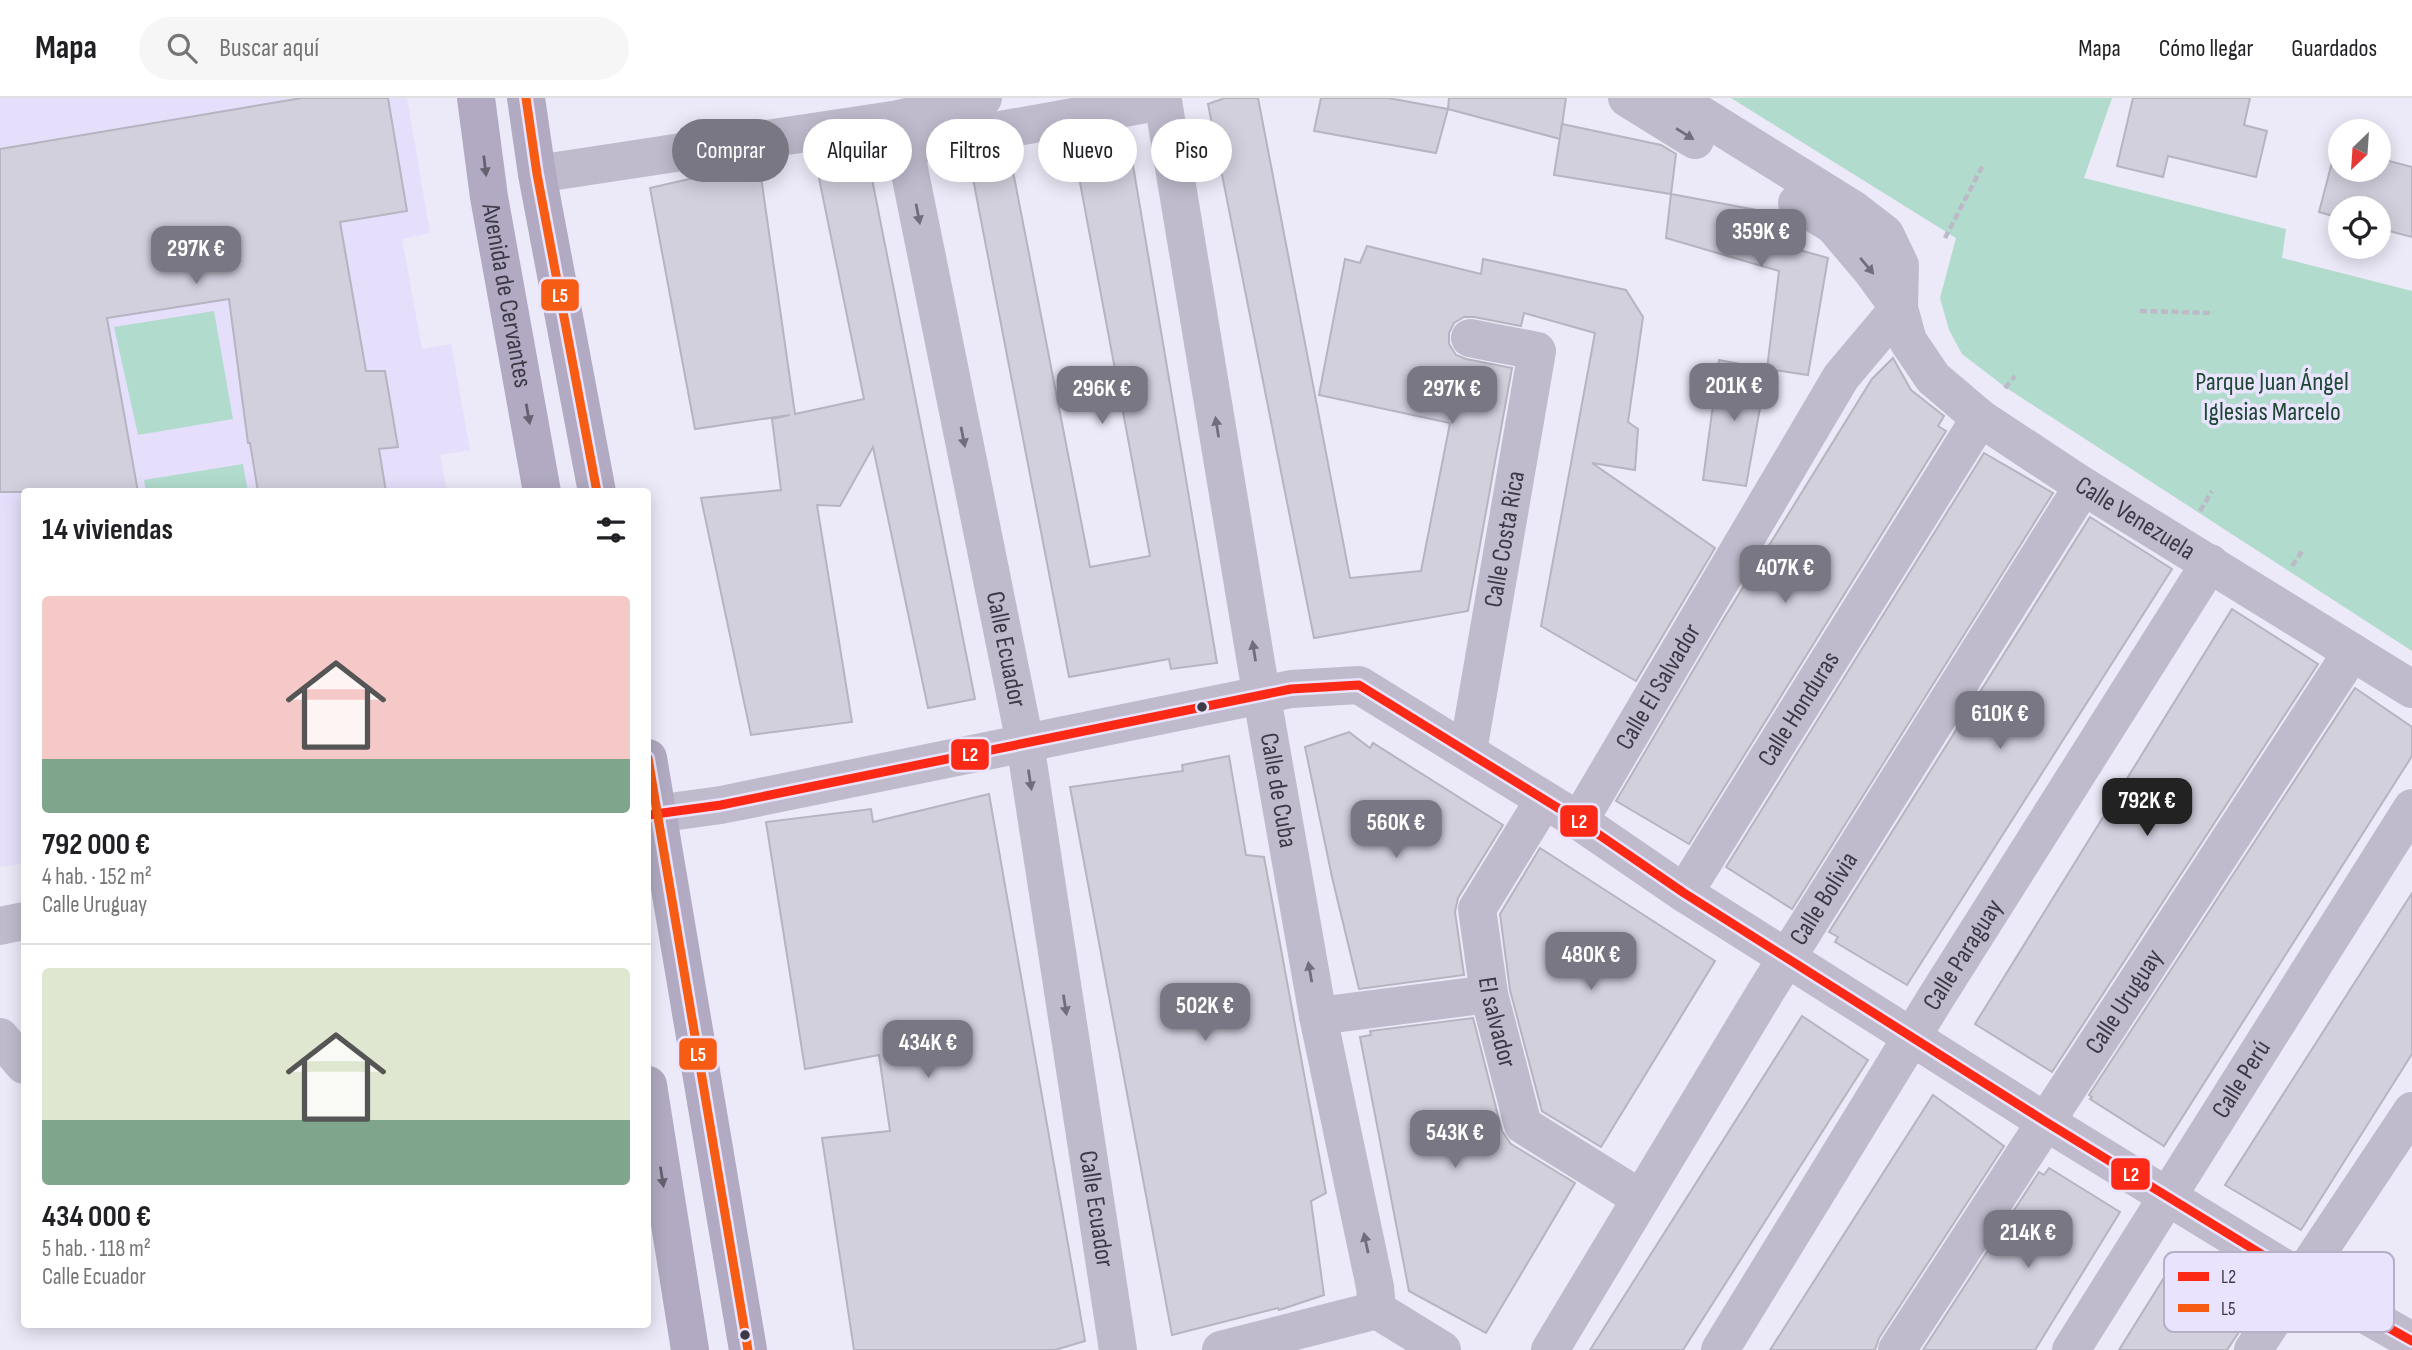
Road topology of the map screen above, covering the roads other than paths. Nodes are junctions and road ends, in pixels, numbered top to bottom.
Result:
1 (476, 98) edge
2 (526, 98) edge
3 (983, 98) edge
4 (1627, 98) edge
5 (1674, 98) edge
6 (912, 129) edge
7 (912, 132) edge
8 (803, 144) edge
9 (537, 174) junction
10 (912, 182) edge
11 (1899, 308) junction
12 (1471, 338) dead end
13 (1980, 418) junction
14 (2083, 486) junction
15 (541, 488) edge
16 (596, 488) edge
17 (2210, 563) junction
18 (2352, 652) junction
19 (2412, 689) edge
20 (1262, 695) junction
21 (1025, 743) junction
22 (1468, 751) junction
23 (651, 792) edge
24 (1544, 800) junction
25 (2412, 808) edge
26 (653, 814) edge
27 (1579, 821) junction
28 (1684, 892) junction
29 (21, 922) edge
30 (0, 926) edge
31 (1787, 957) junction
32 (1489, 994) junction
33 (1318, 1016) junction
34 (0, 1037) edge
35 (1912, 1037) junction
36 (21, 1062) edge
37 (651, 1105) edge
38 (2412, 1111) edge
39 (2046, 1122) junction
40 (2169, 1197) junction
41 (1640, 1198) junction
42 (2258, 1252) edge
43 (2320, 1252) edge
44 (1377, 1310) junction
45 (2394, 1331) edge
46 (2265, 1332) edge
47 (2412, 1341) edge
48 (690, 1350) edge
49 (748, 1350) edge
50 (1118, 1350) edge
51 (1221, 1350) edge
52 (1442, 1350) edge
53 (1550, 1350) edge
54 (1720, 1350) edge
55 (1897, 1350) edge
56 (2071, 1350) edge
57 (2253, 1350) edge

1 -> 15 main road, Avenida de Cervantes
2 - 9 main road, Avenida de Cervantes
3 - 6 street
4 -> 11 street, Calle Venezuela
5 - 11 street, Calle Venezuela
20 -> 7 street, Calle de Cuba
8 - 9 street
9 - 16 main road, Avenida de Cervantes
10 -> 21 street, Calle Ecuador
11 - 13 street, Calle Venezuela
11 - 27 street, Calle El Salvador
12 - 22 street, Calle Costa Rica
13 - 14 street, Calle Venezuela
13 - 28 street, Calle Honduras
14 - 17 street, Calle Venezuela
14 - 31 street, Calle Bolivia
17 - 18 street, Calle Venezuela
17 - 35 street, Calle Paraguay
18 - 19 street, Calle Venezuela
18 - 39 street, Calle Uruguay
20 - 21 street
20 - 22 street
33 -> 20 street, Calle de Cuba
21 - 26 street
21 -> 50 street, Calle Ecuador
22 - 24 street
23 - 26 main road
24 - 27 street
24 - 32 street, El salvador
25 - 40 street, Calle Perú
26 - 49 main road
27 - 28 street
28 - 31 street
29 - 30 street
31 - 35 street
31 - 41 street, Calle Bolivia
32 - 33 street
32 - 41 street, El salvador
44 -> 33 street, Calle de Cuba
34 - 36 street
35 - 39 street
35 - 54 street, Calle Paraguay
37 -> 48 main road
38 - 43 street
39 - 40 street
39 - 55 street, Calle Uruguay
40 - 42 street
40 - 56 street, Calle Perú
41 - 53 street, Calle Bolivia
44 - 51 street
44 - 52 street
45 - 47 street
46 - 57 street

